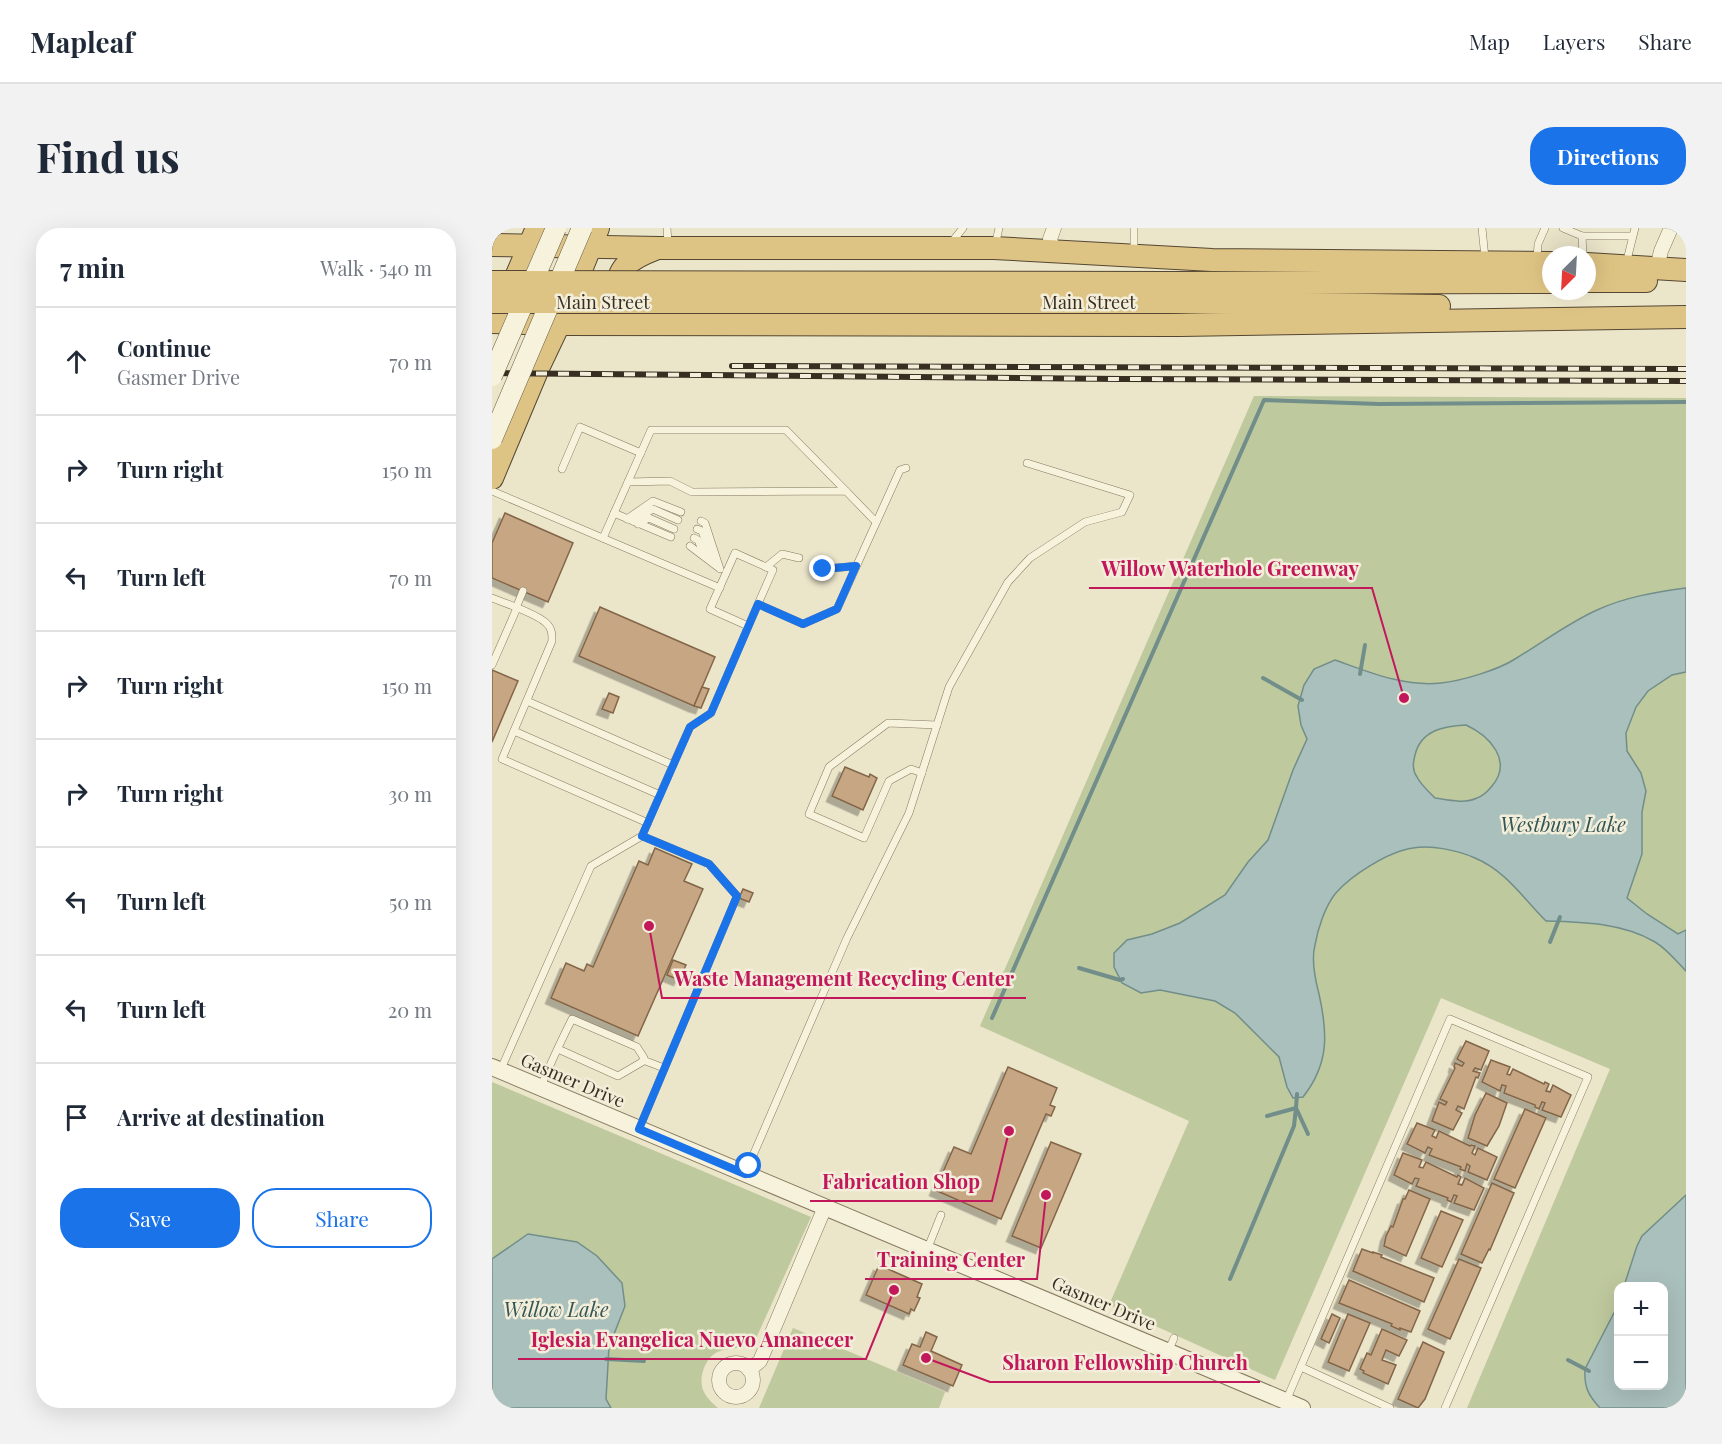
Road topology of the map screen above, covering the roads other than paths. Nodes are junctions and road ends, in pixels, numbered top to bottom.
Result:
1 (556, 228) edge
2 (613, 228) edge
3 (963, 228) edge
4 (1054, 228) edge
5 (1134, 228) edge
6 (1482, 228) edge
7 (1545, 228) edge
8 (1563, 228) edge
9 (1635, 228) edge
10 (1671, 228) edge
11 (590, 234) edge
12 (533, 236) edge
13 (1582, 236) junction
14 (1632, 236) junction
15 (997, 238) edge
16 (665, 241) edge
17 (492, 245) edge
18 (1583, 246) edge
19 (631, 247) junction
20 (948, 248) junction
21 (1054, 251) junction
22 (1134, 256) junction
23 (1542, 257) edge
24 (1485, 263) junction
25 (1542, 263) edge
26 (1596, 264) edge
27 (1626, 266) junction
28 (1657, 268) junction
29 (1686, 270) edge
30 (1596, 281) edge
31 (1686, 281) edge
32 (492, 282) edge
33 (1542, 282) edge
34 (1171, 293) junction
35 (1686, 309) edge
36 (1686, 317) edge
37 (493, 320) edge
38 (690, 323) junction
39 (559, 324) junction
40 (492, 376) edge
41 (492, 439) edge
42 (641, 453) junction
43 (1027, 463) dead end
44 (906, 468) dead end
45 (562, 469) dead end
46 (492, 478) edge
47 (628, 482) junction
48 (492, 491) edge
49 (846, 491) junction
50 (614, 513) junction
51 (679, 516) dead end
52 (632, 521) junction
53 (701, 521) dead end
54 (876, 522) junction
55 (674, 529) dead end
56 (697, 529) dead end
57 (670, 537) dead end
58 (603, 538) junction
59 (694, 538) dead end
60 (690, 546) dead end
61 (704, 556) junction
62 (799, 558) dead end
63 (713, 563) junction
64 (856, 566) junction
65 (766, 567) junction
66 (823, 569) dead end
67 (723, 572) junction
68 (720, 588) junction
69 (523, 591) dead end
70 (492, 598) edge
71 (758, 604) junction
72 (516, 608) junction
73 (748, 626) junction
74 (492, 665) edge
75 (527, 701) junction
76 (937, 725) junction
77 (514, 731) junction
78 (673, 765) junction
79 (922, 773) junction
80 (660, 795) junction
81 (648, 823) junction
82 (642, 836) junction
83 (558, 1049) junction
84 (643, 1060) junction
85 (664, 1068) junction
86 (496, 1069) edge
87 (541, 1088) junction
88 (639, 1129) junction
89 (745, 1174) junction
90 (825, 1207) junction
91 (942, 1215) dead end
92 (927, 1250) junction
93 (1301, 1367) junction
94 (749, 1370) dead end
95 (1286, 1401) junction
96 (1302, 1408) edge
97 (1390, 1408) edge
98 (1445, 1408) edge

1 - 40 main road, bridge
2 - 19 highway
3 - 20 lane
4 - 21 street
5 - 22 lane
6 - 24 lane
7 - 23 lane
8 - 13 lane
9 - 14 lane
10 - 28 street
11 - 12 highway
11 - 19 highway
11 - 39 highway
11 - 41 main road, bridge
12 - 17 highway
12 - 37 highway
13 - 14 lane
13 - 18 lane
14 - 27 lane
15 - 20 highway
15 - 21 highway
16 - 19 highway
16 - 20 highway
16 - 38 highway
21 - 22 highway
22 - 24 highway
24 - 25 highway
26 - 27 highway
27 - 28 highway
28 - 29 highway
30 - 31 highway
32 - 34 highway, Main Street, bridge
33 - 34 highway, Main Street
34 - 35 highway, Main Street
34 - 37 highway, Main Street, bridge
36 - 38 highway
37 - 39 highway
38 - 39 highway
39 - 46 highway
42 - 45 lane
42 - 47 lane
42 - 49 lane
43 - 76 lane
44 - 54 lane
47 - 49 lane
47 - 50 lane
48 - 58 lane
49 - 54 lane
50 - 52 lane
50 - 58 lane
51 - 52 lane
52 - 55 lane
52 - 57 lane
53 - 67 lane
54 - 64 lane
56 - 63 lane
58 - 68 lane
59 - 61 lane
60 - 61 lane
61 - 63 lane
62 - 65 lane
63 - 67 lane
64 - 66 lane
64 - 71 lane
65 - 67 lane
65 - 71 lane
67 - 68 lane
68 - 73 lane
69 - 72 lane
70 - 72 lane
71 - 73 lane
72 - 74 lane
72 - 75 lane
73 - 78 lane
75 - 77 lane
75 - 78 lane
76 - 79 lane
76 - 79 lane
77 - 80 lane
77 - 81 lane
78 - 80 lane
79 - 89 lane
80 - 81 lane
81 - 82 lane
82 - 85 lane
82 - 86 lane
83 - 84 lane
83 - 84 lane
83 - 87 lane
84 - 85 lane
85 - 88 lane
86 - 87 street, Gasmer Drive
87 - 88 street, Gasmer Drive
88 - 89 street, Gasmer Drive
89 - 90 street, Gasmer Drive
90 - 92 street, Gasmer Drive
90 - 94 street
91 - 92 lane
92 - 95 street, Gasmer Drive
93 - 95 lane
93 - 97 lane
93 - 98 lane
95 - 96 street, Gasmer Drive

